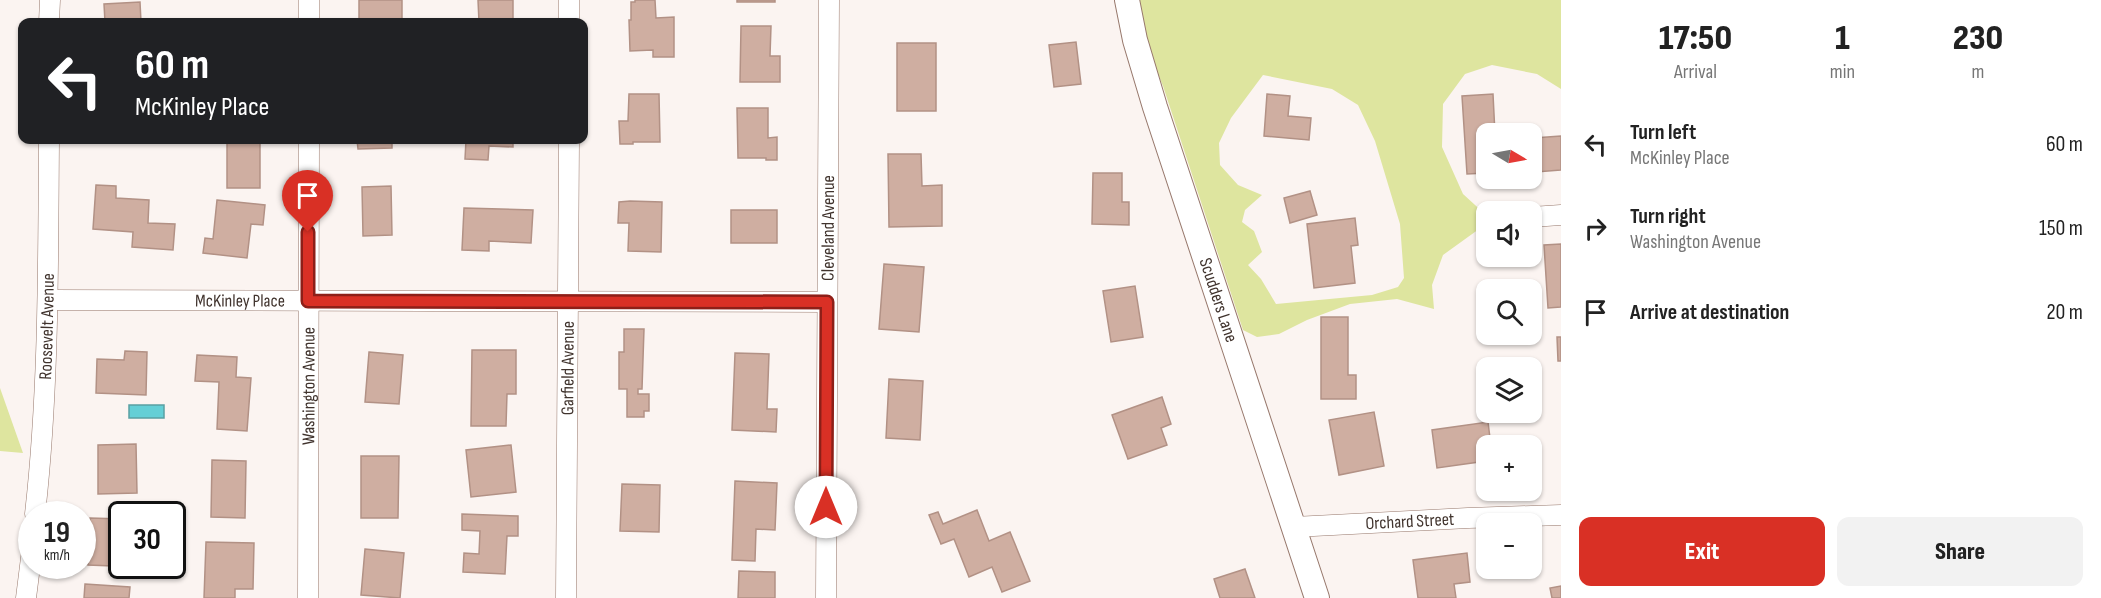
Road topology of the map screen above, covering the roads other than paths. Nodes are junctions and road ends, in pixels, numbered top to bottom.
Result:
1 (50, 0) edge
2 (309, 0) edge
3 (569, 0) edge
4 (829, 0) edge
5 (1126, 0) edge
6 (50, 18) edge
7 (309, 18) edge
8 (569, 18) edge
9 (49, 144) edge
10 (309, 144) edge
11 (569, 144) edge
12 (1561, 215) edge
13 (1542, 216) edge
14 (48, 300) junction
15 (308, 301) junction
16 (568, 302) junction
17 (827, 302) junction
18 (37, 501) edge
19 (1561, 516) edge
20 (1294, 527) junction
21 (28, 579) edge
22 (26, 598) edge
23 (308, 598) edge
24 (567, 598) edge
25 (826, 598) edge
26 (1317, 598) edge

1 - 6 street
2 - 7 street
3 - 8 street
4 - 17 street, Cleveland Avenue
5 - 20 street, Scudders Lane
9 - 14 street, Roosevelt Avenue
10 - 15 street, Washington Avenue
11 - 16 street, Garfield Avenue
12 - 13 street
14 - 15 street, McKinley Place
14 - 18 street, Roosevelt Avenue
15 - 16 street, McKinley Place
15 - 23 street, Washington Avenue
16 - 17 street, McKinley Place
16 - 24 street, Garfield Avenue
17 - 25 street, Cleveland Avenue
19 - 20 street, Orchard Street
20 - 26 street, Scudders Lane
21 - 22 street

